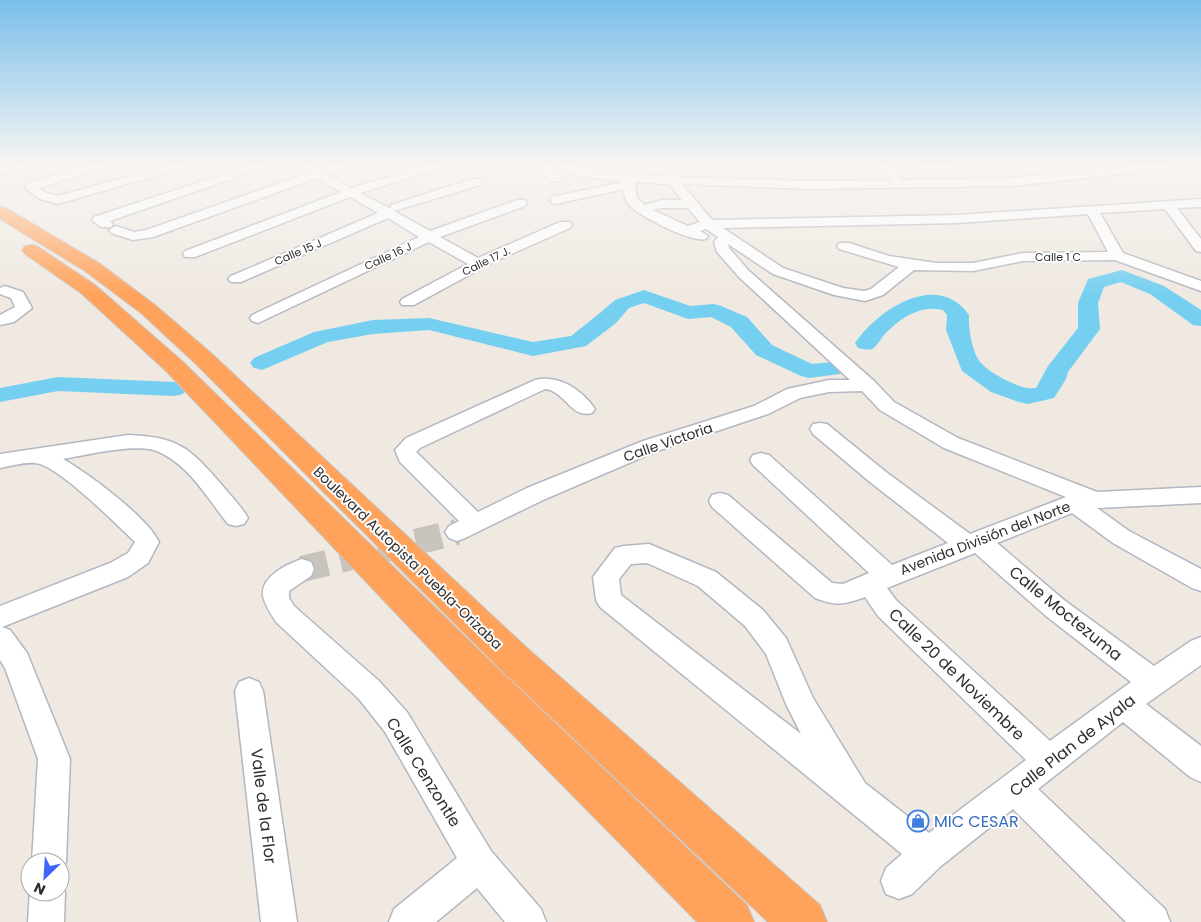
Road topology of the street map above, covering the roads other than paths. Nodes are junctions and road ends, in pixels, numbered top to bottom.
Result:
1 (146, 209) edge
2 (216, 209) edge
3 (307, 209) edge
4 (389, 209) edge
5 (398, 209) edge
6 (504, 209) edge
7 (643, 209) edge
8 (667, 209) edge
9 (695, 209) edge
10 (1111, 209) edge
11 (1171, 209) edge
12 (1092, 210) junction
13 (392, 211) junction
14 (0, 212) edge
15 (708, 224) junction
16 (565, 225) dead end
17 (683, 228) junction
18 (0, 232) edge
19 (435, 234) junction
20 (724, 239) junction
21 (844, 246) dead end
22 (1201, 248) edge
23 (190, 254) dead end
24 (1117, 256) junction
25 (1024, 257) junction
26 (886, 260) junction
27 (483, 262) junction
28 (911, 265) junction
29 (236, 279) dead end
30 (1201, 286) edge
31 (2, 288) edge
32 (408, 302) dead end
33 (258, 318) dead end
34 (0, 320) edge
35 (867, 385) junction
36 (585, 409) dead end
37 (820, 429) dead end
38 (40, 456) junction
39 (761, 460) dead end
40 (0, 461) edge
41 (1192, 495) edge
42 (720, 501) dead end
43 (1085, 501) junction
44 (1201, 508) edge
45 (236, 518) dead end
46 (973, 544) junction
47 (302, 570) tunnel mouth
48 (878, 579) junction
49 (1201, 581) edge
50 (0, 617) edge
51 (0, 638) edge
52 (1201, 649) edge
53 (1154, 683) junction
54 (249, 691) dead end
55 (1124, 704) junction
56 (1050, 761) junction
57 (1201, 766) edge
58 (1015, 789) junction
59 (853, 793) junction
60 (49, 852) edge
61 (928, 854) junction
62 (479, 863) junction
63 (899, 881) dead end
64 (47, 902) edge
65 (46, 922) edge
66 (279, 922) edge
67 (407, 922) edge
68 (528, 922) edge
69 (730, 922) edge
70 (803, 922) edge
71 (1152, 922) edge

1 - 2 street
3 - 23 street
4 - 13 street
5 - 13 street, Calle 15 J
6 - 19 street, Calle 16 J
7 - 17 street
8 - 17 street
9 - 15 street
10 - 12 street
11 - 22 street
12 - 15 street
12 - 24 street
13 - 19 street
13 - 29 street, Calle 15 J
14 - 70 highway, Boulevard Autopista Puebla-Orizaba
15 - 17 street
15 - 20 street
16 - 27 street, Calle 17 J.
17 - 20 street
18 - 69 highway, Boulevard Autopista Puebla-Orizaba
19 - 27 street
19 - 33 street, Calle 16 J
20 - 28 street
20 - 35 street
21 - 26 street, Calle 1 C
24 - 25 street, Calle 1 C
24 - 30 street, Calle 1 C
25 - 26 street
25 - 28 street, Calle 1 C
26 - 28 street, Calle 1 C
27 - 32 street, Calle 17 J.
31 - 34 street
35 - 36 street, Calle Victoria
35 - 43 street
37 - 46 street, Calle Moctezuma
38 - 40 street
38 - 45 street
38 - 50 street
39 - 48 street, Calle 20 de Noviembre
41 - 43 street, Avenida División del Norte
41 - 44 street
42 - 48 street, Avenida División del Norte
43 - 46 street, Avenida División del Norte
43 - 49 street
46 - 48 street, Avenida División del Norte
46 - 53 street, Calle Moctezuma
47 - 62 street, Calle Cenzontle
48 - 56 street, Calle 20 de Noviembre
51 - 60 street
52 - 53 street, Calle Plan de Ayala
53 - 55 street, Calle Plan de Ayala
54 - 66 street, Valle de la Flor
55 - 56 street, Calle Plan de Ayala
55 - 57 street
56 - 58 street, Calle Plan de Ayala
58 - 61 street, Calle Plan de Ayala
58 - 71 street
59 - 59 street
59 - 61 street
61 - 63 street, Calle Plan de Ayala
62 - 67 street
62 - 68 street, Calle Cenzontle
64 - 65 street

